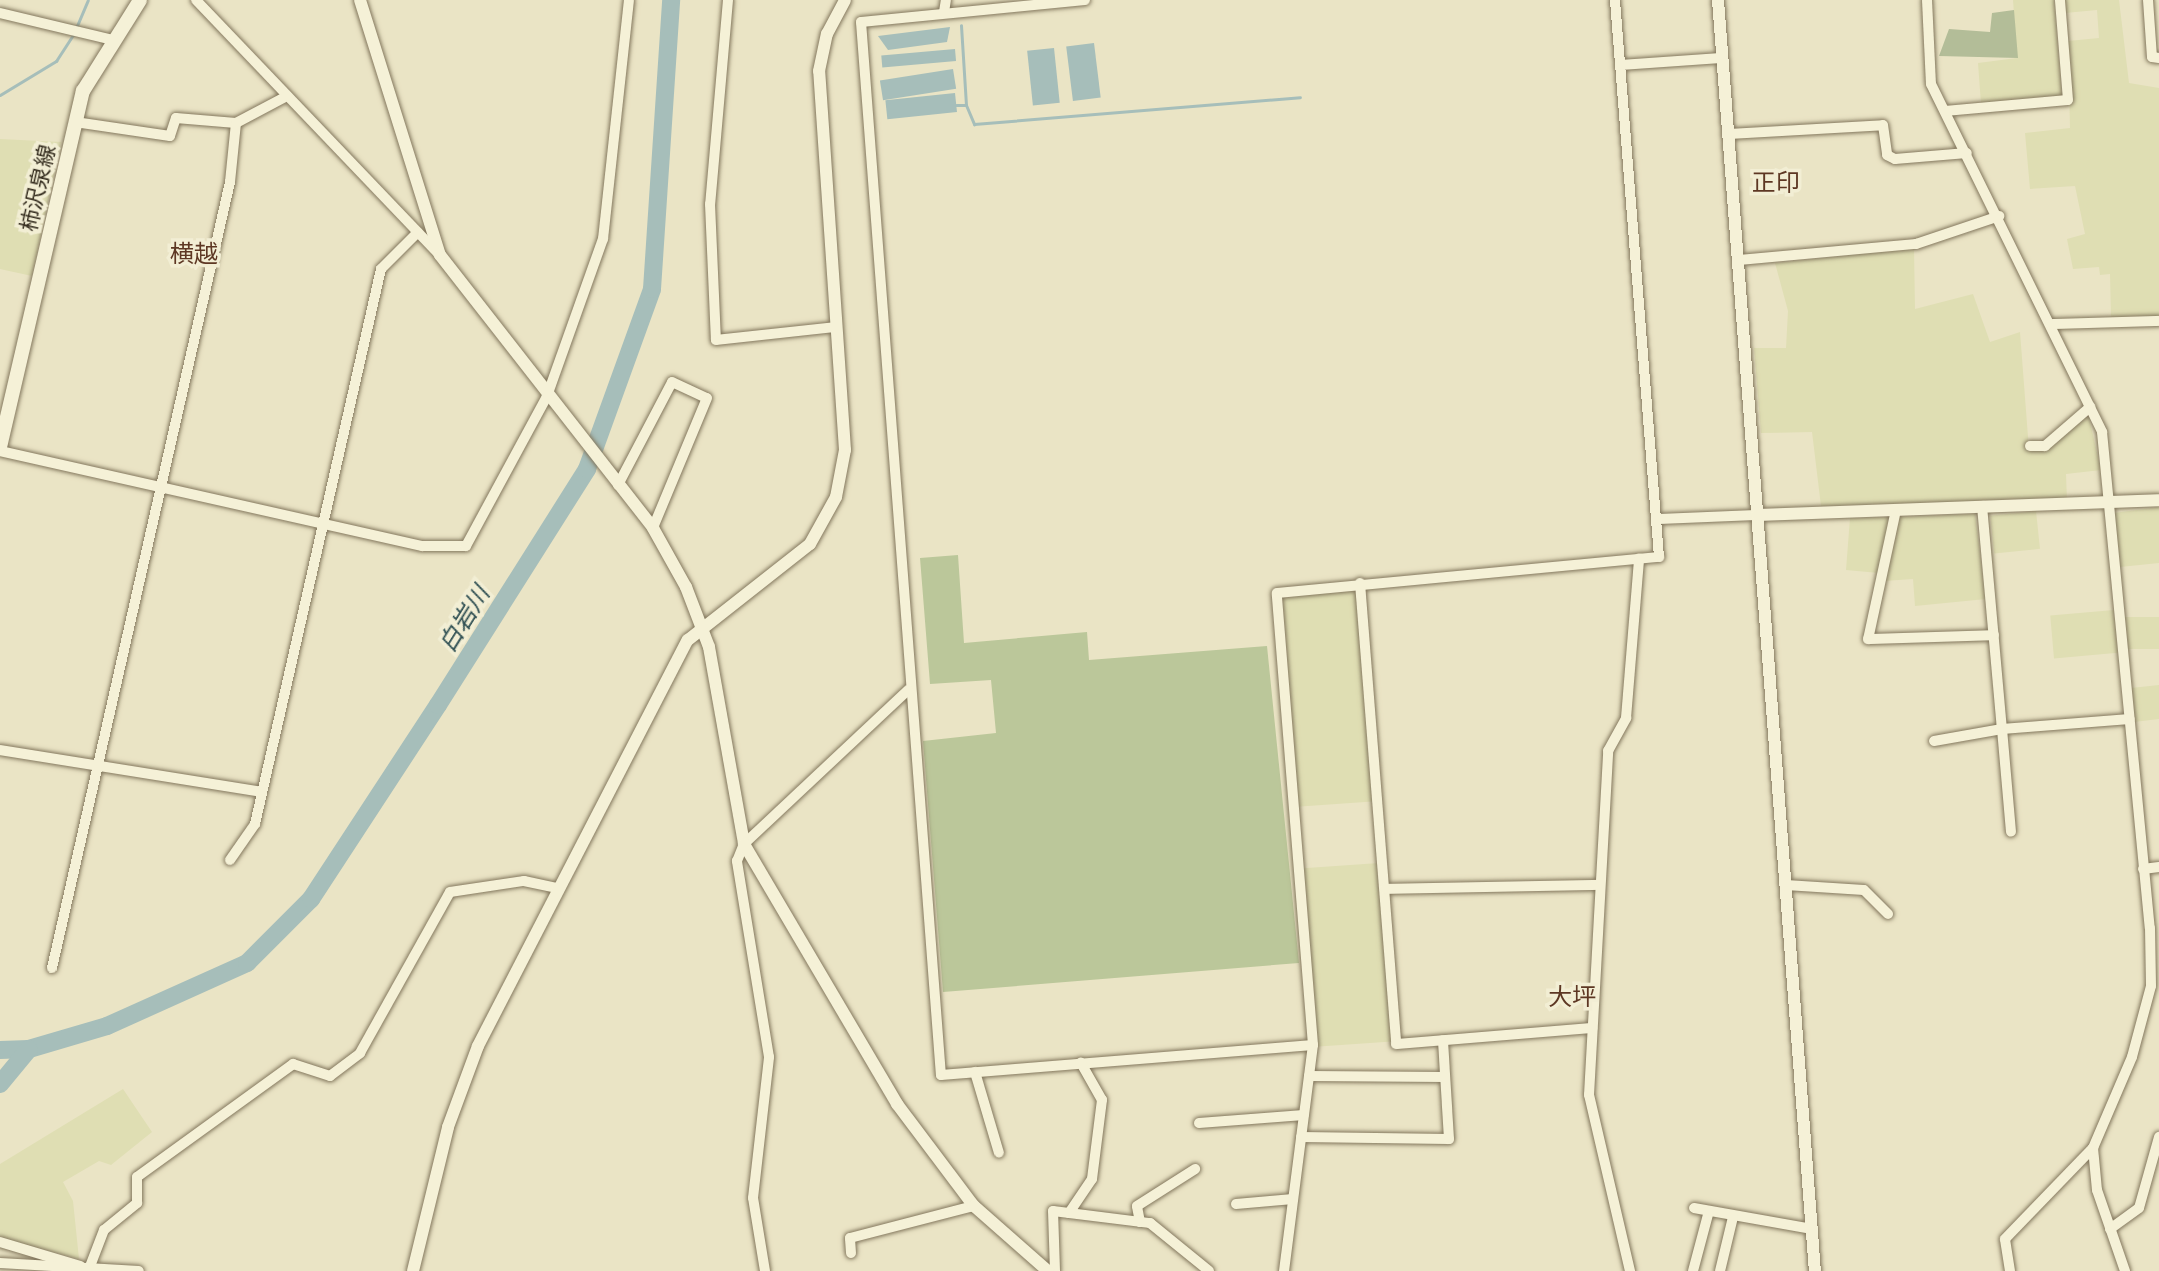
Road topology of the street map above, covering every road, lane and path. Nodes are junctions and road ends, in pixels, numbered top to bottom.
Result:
1 (140, 0) edge
2 (196, 0) edge
3 (360, 0) edge
4 (629, 0) edge
5 (728, 0) edge
6 (845, 0) edge
7 (946, 0) edge
8 (1085, 0) edge
9 (1615, 0) edge
10 (1718, 0) edge
11 (1927, 0) edge
12 (2060, 0) edge
13 (2148, 0) edge
14 (994, 4) edge
15 (944, 12) junction
16 (0, 13) edge
17 (113, 40) junction
18 (1723, 58) junction
19 (2159, 58) edge
20 (1622, 65) junction
21 (287, 96) junction
22 (1945, 111) junction
23 (75, 122) junction
24 (236, 123) junction
25 (1729, 134) junction
26 (1967, 153) junction
27 (1999, 216) junction
28 (418, 232) junction
29 (440, 255) junction
30 (1739, 260) junction
31 (2159, 321) edge
32 (2051, 324) junction
33 (836, 327) junction
34 (547, 396) junction
35 (2090, 407) junction
36 (2030, 446) dead end
37 (0, 449) edge
38 (618, 485) junction
39 (161, 489) junction
40 (2159, 500) edge
41 (2108, 501) junction
42 (1982, 506) junction
43 (1896, 510) junction
44 (1757, 515) junction
45 (1658, 519) junction
46 (321, 526) junction
47 (653, 528) junction
48 (1639, 559) junction
49 (1360, 583) junction
50 (704, 629) junction
51 (1994, 635) junction
52 (908, 690) junction
53 (2130, 719) junction
54 (2002, 729) junction
55 (1934, 741) dead end
56 (0, 750) edge
57 (99, 766) junction
58 (261, 792) junction
59 (2011, 832) dead end
60 (744, 844) junction
61 (230, 860) dead end
62 (2159, 867) edge
63 (2143, 869) junction
64 (1600, 885) junction
65 (1786, 885) junction
66 (556, 888) junction
67 (1385, 889) junction
68 (1888, 914) dead end
69 (2155, 928) edge
70 (52, 968) dead end
71 (1592, 1028) junction
72 (1443, 1040) junction
73 (1313, 1045) junction
74 (1081, 1063) junction
75 (975, 1072) junction
76 (1309, 1076) junction
77 (1445, 1077) junction
78 (1304, 1115) junction
79 (1199, 1123) dead end
80 (1301, 1137) junction
81 (2159, 1137) edge
82 (2093, 1148) junction
83 (999, 1153) dead end
84 (1195, 1169) dead end
85 (1293, 1199) junction
86 (1236, 1204) dead end
87 (974, 1206) junction
88 (1694, 1208) dead end
89 (1709, 1211) junction
90 (1069, 1213) junction
91 (1733, 1217) junction
92 (1140, 1222) junction
93 (1812, 1229) junction
94 (2110, 1229) junction
95 (0, 1242) edge
96 (851, 1253) dead end
97 (0, 1263) edge
98 (89, 1269) edge
99 (73, 1270) edge
100 (139, 1271) edge
101 (413, 1271) edge
102 (765, 1271) edge
103 (1048, 1271) edge
104 (1055, 1271) edge
105 (1209, 1271) edge
106 (1284, 1271) edge
107 (1630, 1271) edge
108 (1693, 1271) edge
109 (1720, 1271) edge
110 (1815, 1271) edge
111 (2010, 1271) edge
112 (2125, 1271) edge

1 - 17 main road, 柿沢泉線
2 - 21 street
3 - 29 street
4 - 34 street
5 - 33 street
6 - 33 street
7 - 15 street
8 - 14 street
9 - 20 street
10 - 18 street
11 - 22 street
12 - 22 street
13 - 19 street
14 - 15 street
15 - 52 street
16 - 17 street
17 - 23 main road, 柿沢泉線
18 - 20 street
18 - 25 street
20 - 45 street
21 - 24 street
21 - 28 street
22 - 26 street
23 - 24 street
23 - 37 main road, 柿沢泉線
24 - 39 street
25 - 26 street
25 - 30 street
26 - 27 street
27 - 30 street
27 - 32 street
28 - 29 street
28 - 46 street
29 - 34 street
30 - 44 street
31 - 32 street
32 - 35 street
33 - 50 street
34 - 38 street
34 - 46 street
35 - 36 street
35 - 41 street
37 - 39 street
38 - 47 street
38 - 47 street
39 - 46 street
39 - 57 street
40 - 41 street
41 - 42 street
41 - 53 street
42 - 43 street
42 - 51 street
43 - 44 street
43 - 51 street
44 - 45 street
44 - 65 street
45 - 48 street
46 - 58 street
47 - 50 street
48 - 49 street
48 - 64 street
49 - 67 street
49 - 73 street
50 - 60 street
50 - 66 street
51 - 54 street
52 - 60 street
52 - 75 street
53 - 54 street
53 - 63 street
54 - 55 street
54 - 59 street
56 - 57 street
57 - 58 street
57 - 70 street
58 - 61 street
60 - 87 street
60 - 102 street
62 - 63 street
63 - 69 street
64 - 67 street
64 - 71 street
65 - 68 street
65 - 93 street
66 - 98 street
66 - 101 street
67 - 72 street
69 - 82 street
71 - 72 street
71 - 107 street
72 - 77 street
73 - 74 street
73 - 76 street
74 - 75 street
74 - 90 street
75 - 83 street
76 - 77 street
76 - 78 street
77 - 80 street
78 - 79 street
78 - 80 street
80 - 85 street
81 - 94 street
82 - 94 street
82 - 111 street
84 - 92 street
85 - 86 street
85 - 106 street
87 - 96 street
87 - 103 street
88 - 89 street
89 - 91 street
89 - 108 street
90 - 92 street
90 - 104 street
91 - 93 street
91 - 109 street
92 - 105 street
93 - 110 street
94 - 112 street
95 - 98 street
97 - 99 street
98 - 99 street
98 - 100 street

